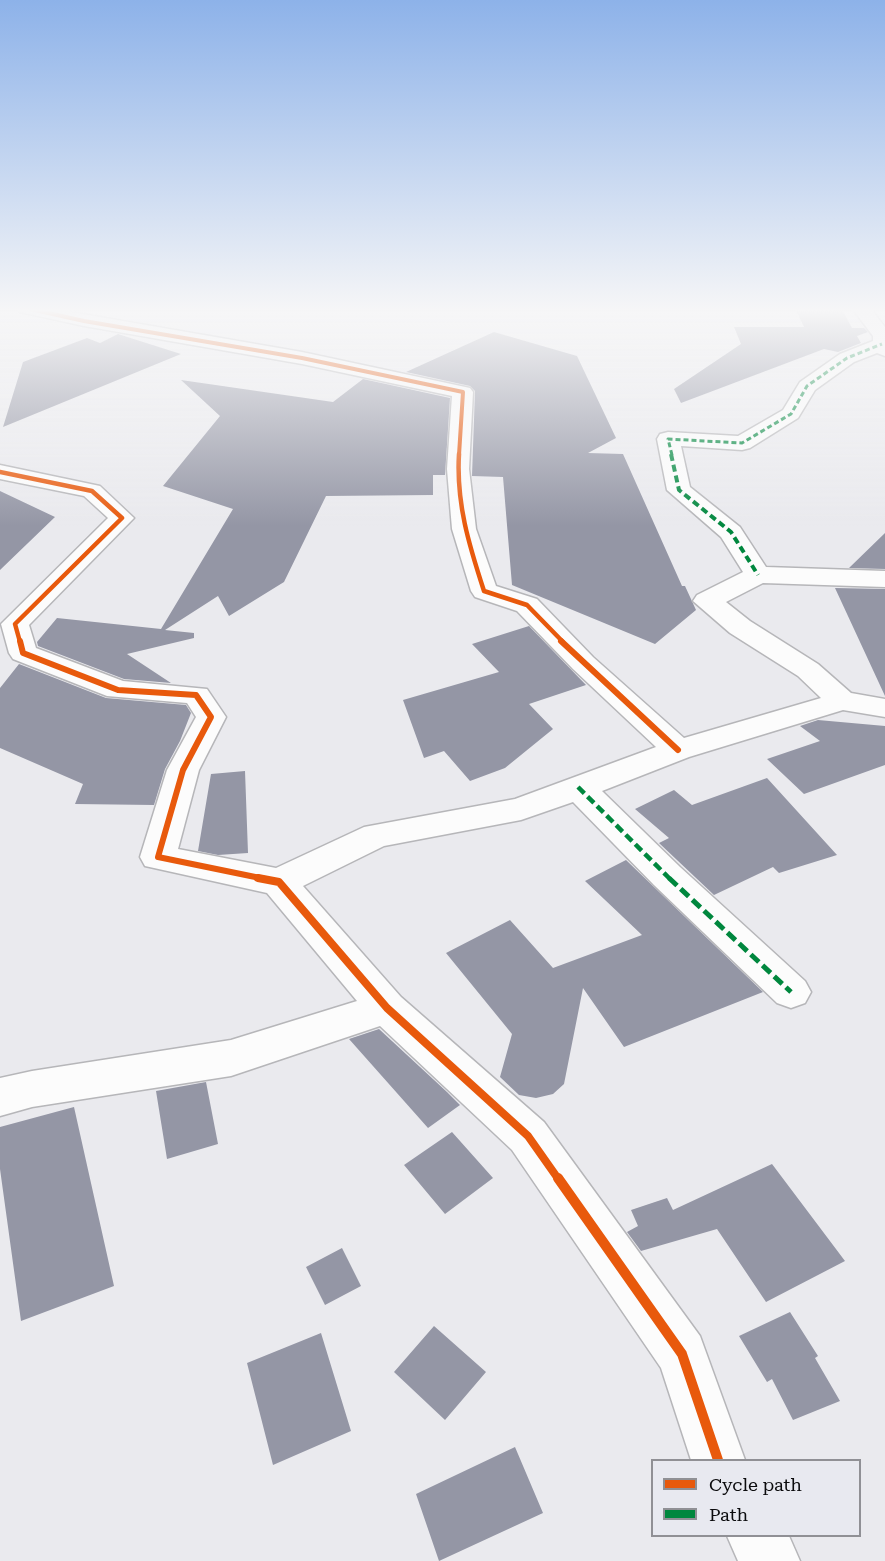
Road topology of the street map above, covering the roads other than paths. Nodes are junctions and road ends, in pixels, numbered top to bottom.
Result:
1 (410, 381) edge
2 (814, 381) edge
3 (0, 472) edge
4 (758, 575) junction
5 (885, 579) edge
6 (842, 701) junction
7 (885, 708) edge
8 (678, 750) junction
9 (578, 787) junction
10 (279, 882) junction
11 (791, 992) dead end
12 (387, 1008) junction
13 (0, 1097) edge
14 (717, 1459) edge
15 (757, 1537) edge
16 (771, 1561) edge

1 - 8 street
2 - 4 street
3 - 10 street
4 - 5 street
4 - 6 street
6 - 7 street
6 - 8 street
8 - 9 street
9 - 10 street
9 - 11 street
10 - 12 street
12 - 13 street
12 - 14 street
15 - 16 street

